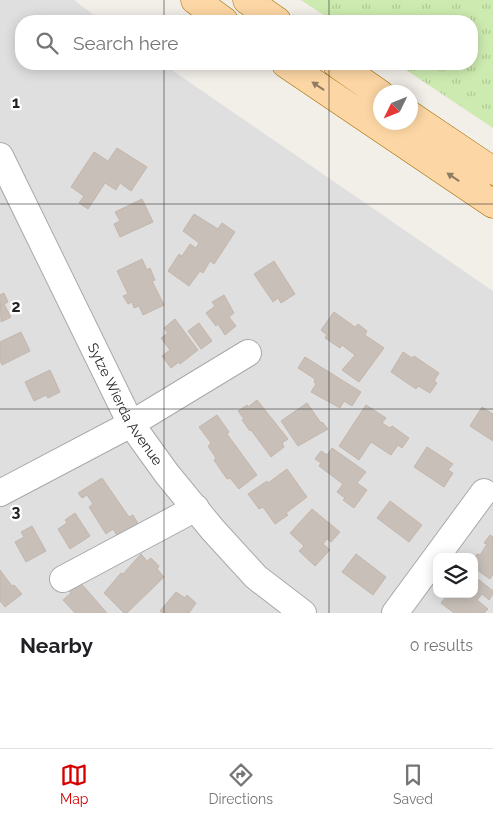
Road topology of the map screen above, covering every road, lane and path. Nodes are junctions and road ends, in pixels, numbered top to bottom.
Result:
1 (195, 0) edge
2 (247, 0) edge
3 (216, 15) edge
4 (268, 15) edge
5 (295, 70) edge
6 (346, 70) edge
7 (373, 89) edge
8 (418, 120) edge
9 (0, 156) edge
10 (493, 171) edge
11 (493, 204) edge
12 (248, 353) dead end
13 (131, 424) junction
14 (484, 492) dead end
15 (0, 493) edge
16 (196, 508) junction
17 (63, 579) dead end
18 (303, 613) edge
19 (395, 613) edge

1 - 3 main road
2 - 4 main road
11 -> 5 main road
6 - 7 main road
8 - 10 main road
9 - 13 street, Sytze Wierda Avenue
12 - 13 street
13 - 15 street
13 - 16 street, Sytze Wierda Avenue
14 - 19 street
16 - 17 street
16 - 18 street, Sytze Wierda Avenue

